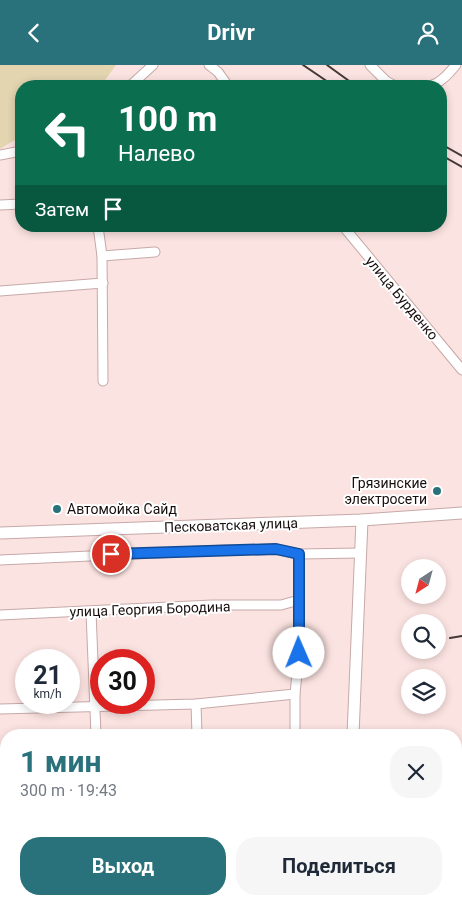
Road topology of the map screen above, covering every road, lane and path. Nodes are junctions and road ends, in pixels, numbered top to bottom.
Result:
1 (153, 65) edge
2 (209, 65) edge
3 (370, 65) edge
4 (456, 65) edge
5 (220, 68) edge
6 (137, 80) edge
7 (225, 80) edge
8 (385, 80) edge
9 (440, 80) edge
10 (15, 152) edge
11 (0, 155) edge
12 (15, 204) edge
13 (0, 205) edge
14 (99, 232) edge
15 (348, 232) edge
16 (155, 253) dead end
17 (102, 256) junction
18 (102, 283) junction
19 (0, 291) edge
20 (462, 370) edge
21 (103, 381) dead end
22 (462, 513) edge
23 (362, 520) junction
24 (0, 533) edge
25 (361, 553) junction
26 (299, 554) junction
27 (0, 560) edge
28 (299, 600) junction
29 (91, 612) junction
30 (0, 615) edge
31 (93, 649) edge
32 (295, 693) junction
33 (196, 704) junction
34 (155, 705) edge
35 (90, 707) edge
36 (0, 709) edge
37 (95, 714) edge
38 (96, 729) edge
39 (197, 729) edge
40 (294, 729) edge
41 (354, 729) edge

1 - 6 street
2 - 5 street
3 - 8 street
4 - 9 street
5 - 7 street
10 - 11 street
12 - 13 street
14 - 17 street
15 - 20 street, улица Бурденко
16 - 17 street
17 - 18 street
18 - 19 street
18 - 21 street
22 - 23 main road, Песковатская улица
23 - 24 main road, Песковатская улица
23 - 25 main road
25 - 26 street
25 - 41 main road
26 - 27 street
26 - 28 street
28 - 29 street, улица Георгия Бородина
28 - 32 street
29 - 30 street, улица Георгия Бородина
29 - 31 street
32 - 33 street
32 - 40 street
33 - 34 street
33 - 39 street
35 - 36 street
37 - 38 street

